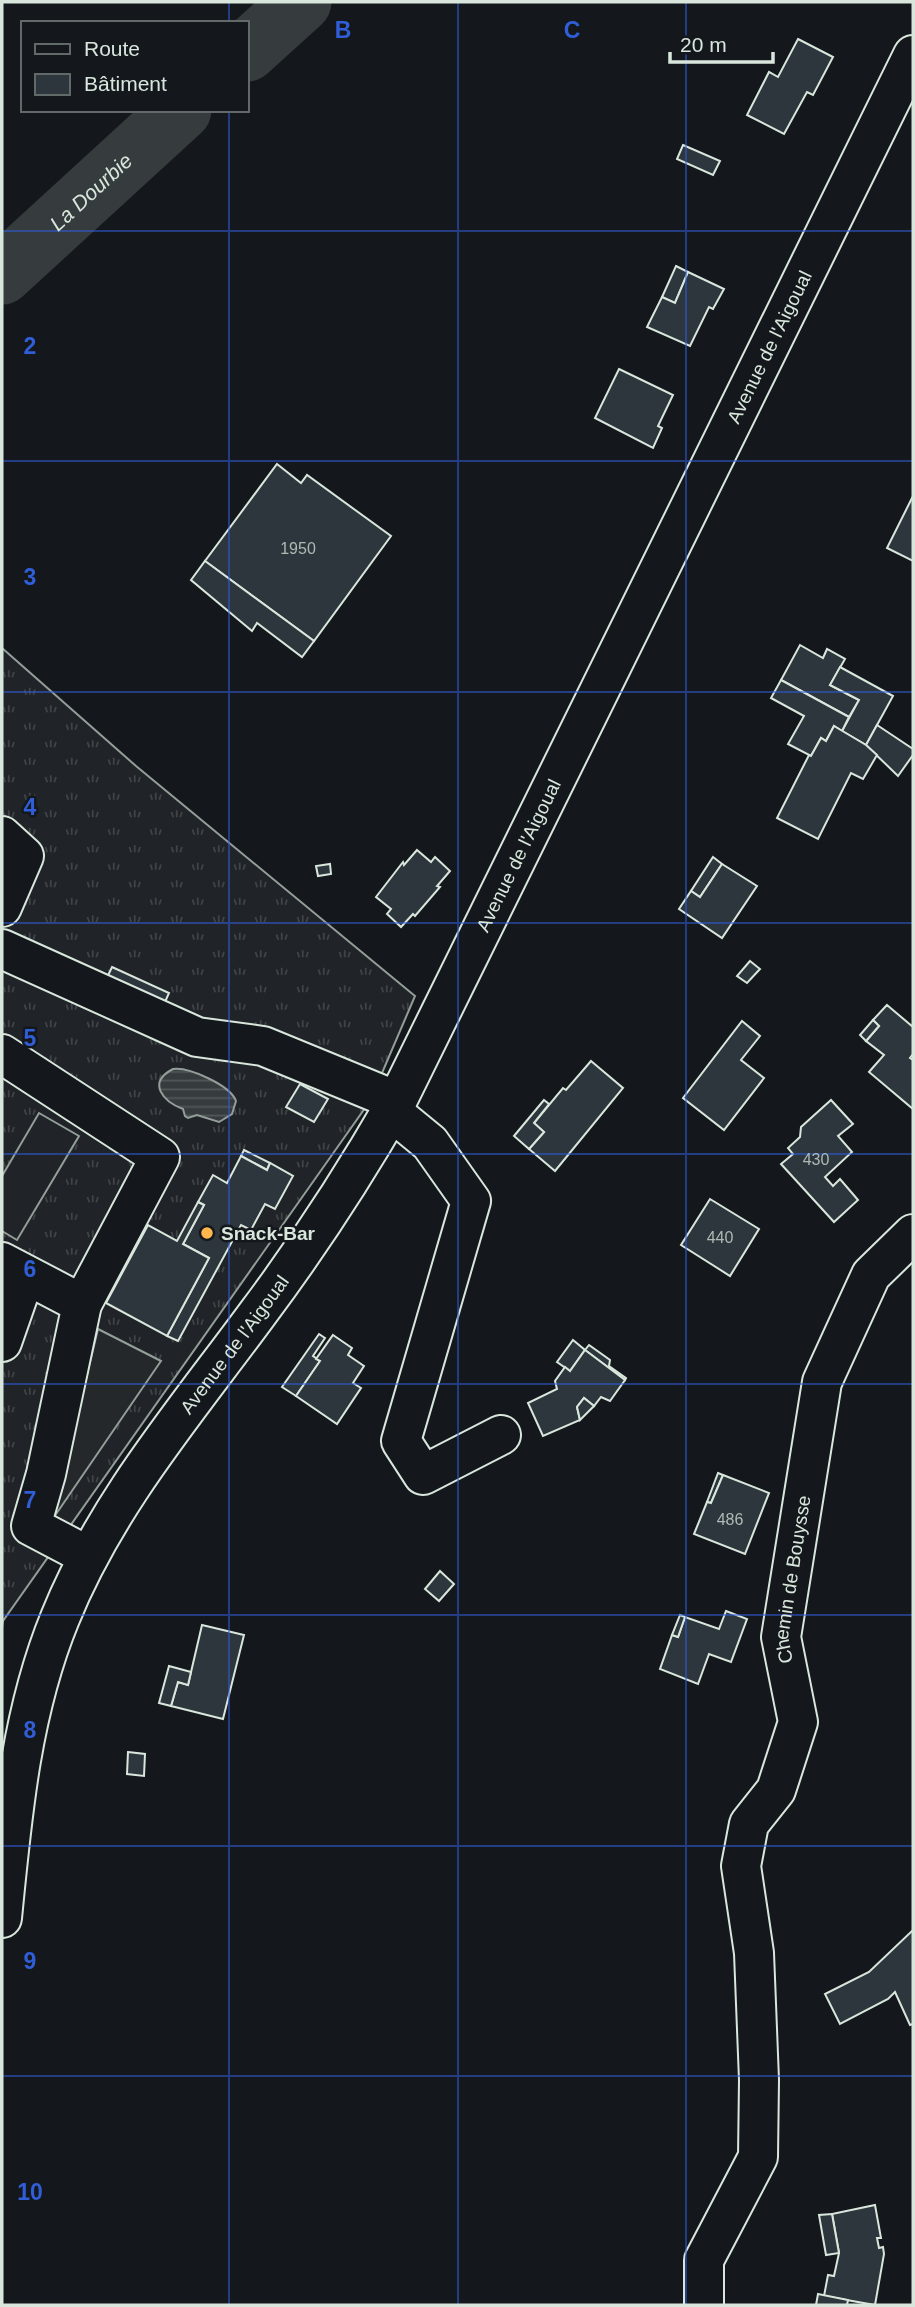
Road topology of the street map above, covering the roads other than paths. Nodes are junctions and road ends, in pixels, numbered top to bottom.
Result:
1 (913, 55) edge
2 (2, 836) edge
3 (2, 907) edge
4 (2, 949) edge
5 (2, 1054) edge
6 (394, 1106) junction
7 (913, 1234) edge
8 (14, 1269) edge
9 (82, 1304) junction
10 (2, 1342) edge
11 (501, 1435) dead end
12 (88, 1556) junction
13 (2, 1918) edge
14 (704, 2305) edge

1 - 6 main road, Avenue de l'Aigoual
2 - 3 main road
4 - 6 main road
5 - 9 main road
6 - 11 main road
6 - 12 main road, Avenue de l'Aigoual
7 - 14 main road, Chemin de Bouysse
8 - 9 main road
8 - 10 main road
9 - 12 main road
12 - 13 main road, Avenue de l'Aigoual

